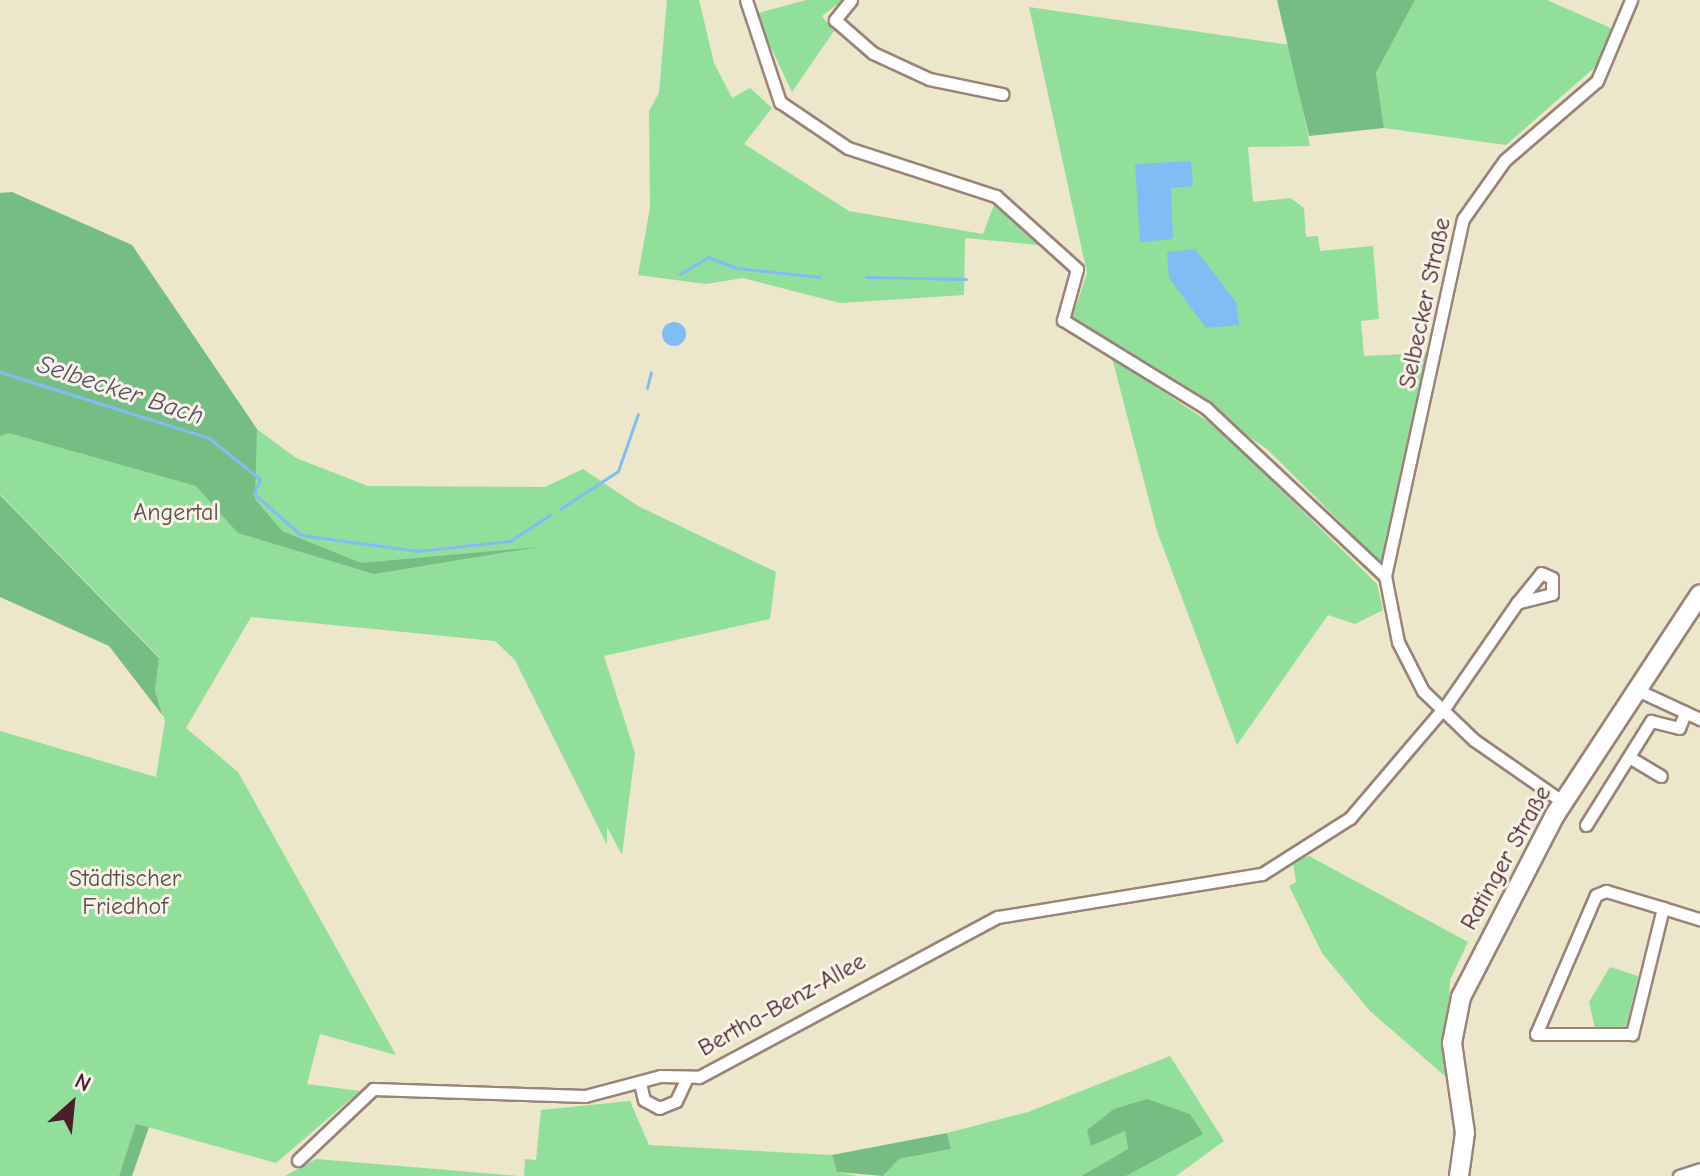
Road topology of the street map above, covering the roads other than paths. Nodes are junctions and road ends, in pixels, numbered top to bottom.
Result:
1 (746, 0) edge
2 (851, 0) edge
3 (1631, 0) edge
4 (1002, 94) dead end
5 (1385, 576) junction
6 (1700, 594) edge
7 (1517, 603) dead end
8 (1635, 689) junction
9 (1441, 711) junction
10 (1685, 713) junction
11 (1700, 719) edge
12 (1629, 757) junction
13 (1661, 776) dead end
14 (1563, 802) junction
15 (1586, 825) dead end
16 (1663, 908) junction
17 (1700, 919) edge
18 (686, 1080) junction
19 (640, 1083) junction
20 (298, 1160) dead end
21 (1700, 1169) edge
22 (1459, 1176) edge
23 (1679, 1176) edge

1 - 5 street
2 - 4 street
3 - 5 street, Selbecker Straße
5 - 9 street, Selbecker Straße
6 - 8 main road, Ratinger Straße
7 - 9 street, Bertha-Benz-Allee
8 - 10 street
8 - 14 main road, Ratinger Straße
9 - 14 street, Selbecker Straße
9 - 18 street, Bertha-Benz-Allee
10 - 11 street
10 - 12 street
12 - 13 street
12 - 15 street
14 - 22 main road, Ratinger Straße
16 - 16 street
16 - 17 street
18 - 19 street, Bertha-Benz-Allee
18 - 19 street
19 - 20 street, Bertha-Benz-Allee
21 - 23 street

